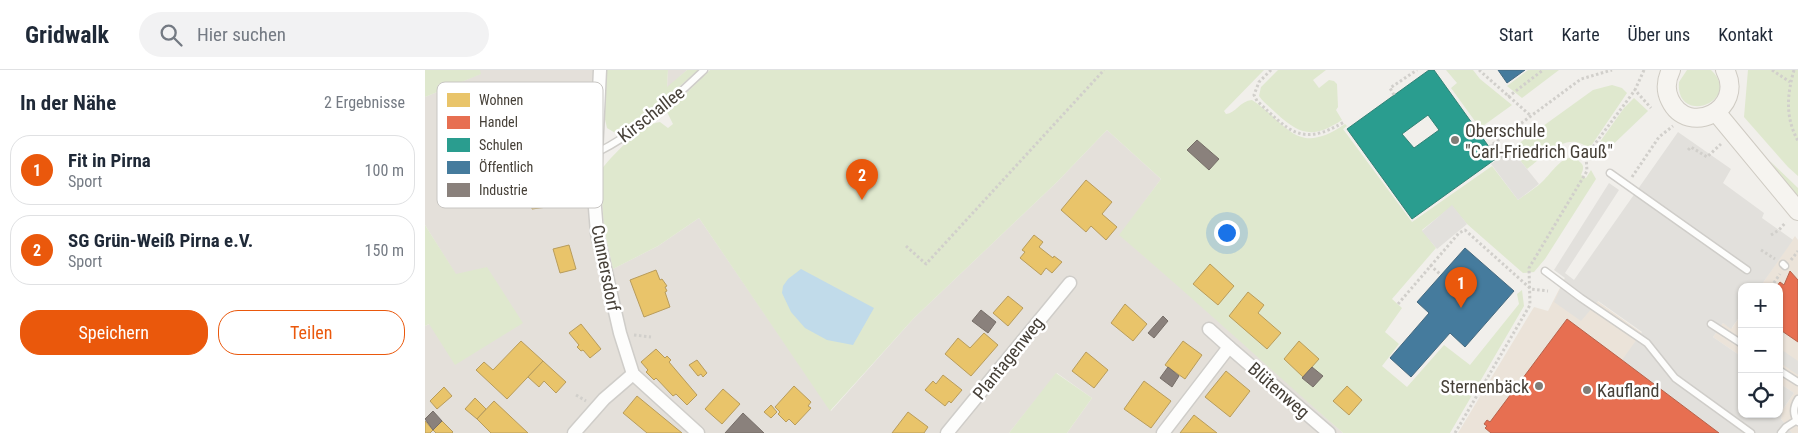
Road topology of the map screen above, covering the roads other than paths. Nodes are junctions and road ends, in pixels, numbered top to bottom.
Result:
1 (704, 70) edge
2 (1671, 70) edge
3 (1725, 70) edge
4 (1716, 112) junction
5 (603, 149) edge
6 (1610, 173) dead end
7 (595, 208) edge
8 (1798, 210) edge
9 (1747, 270) dead end
10 (1545, 271) dead end
11 (1069, 283) dead end
12 (1711, 324) dead end
13 (1209, 329) dead end
14 (1738, 341) edge
15 (1229, 347) junction
16 (1783, 373) edge
17 (633, 374) junction
18 (1798, 382) edge
19 (1798, 399) edge
20 (1797, 421) edge
21 (575, 433) edge
22 (698, 433) edge
23 (947, 433) edge
24 (1163, 433) edge
25 (1329, 433) edge
26 (1751, 433) edge
27 (1781, 433) edge

1 - 5 lane, Kirschallee
2 - 4 main road
3 - 4 main road
4 - 8 main road
6 - 9 lane
7 - 17 street, Cunnersdorf
10 - 26 lane
11 - 23 street, Plantagenweg
12 - 14 lane
13 - 15 street, Blütenweg
15 - 24 street
15 - 25 street, Blütenweg
16 - 18 lane
17 - 21 street
17 - 22 street
19 - 20 lane
20 - 27 lane

